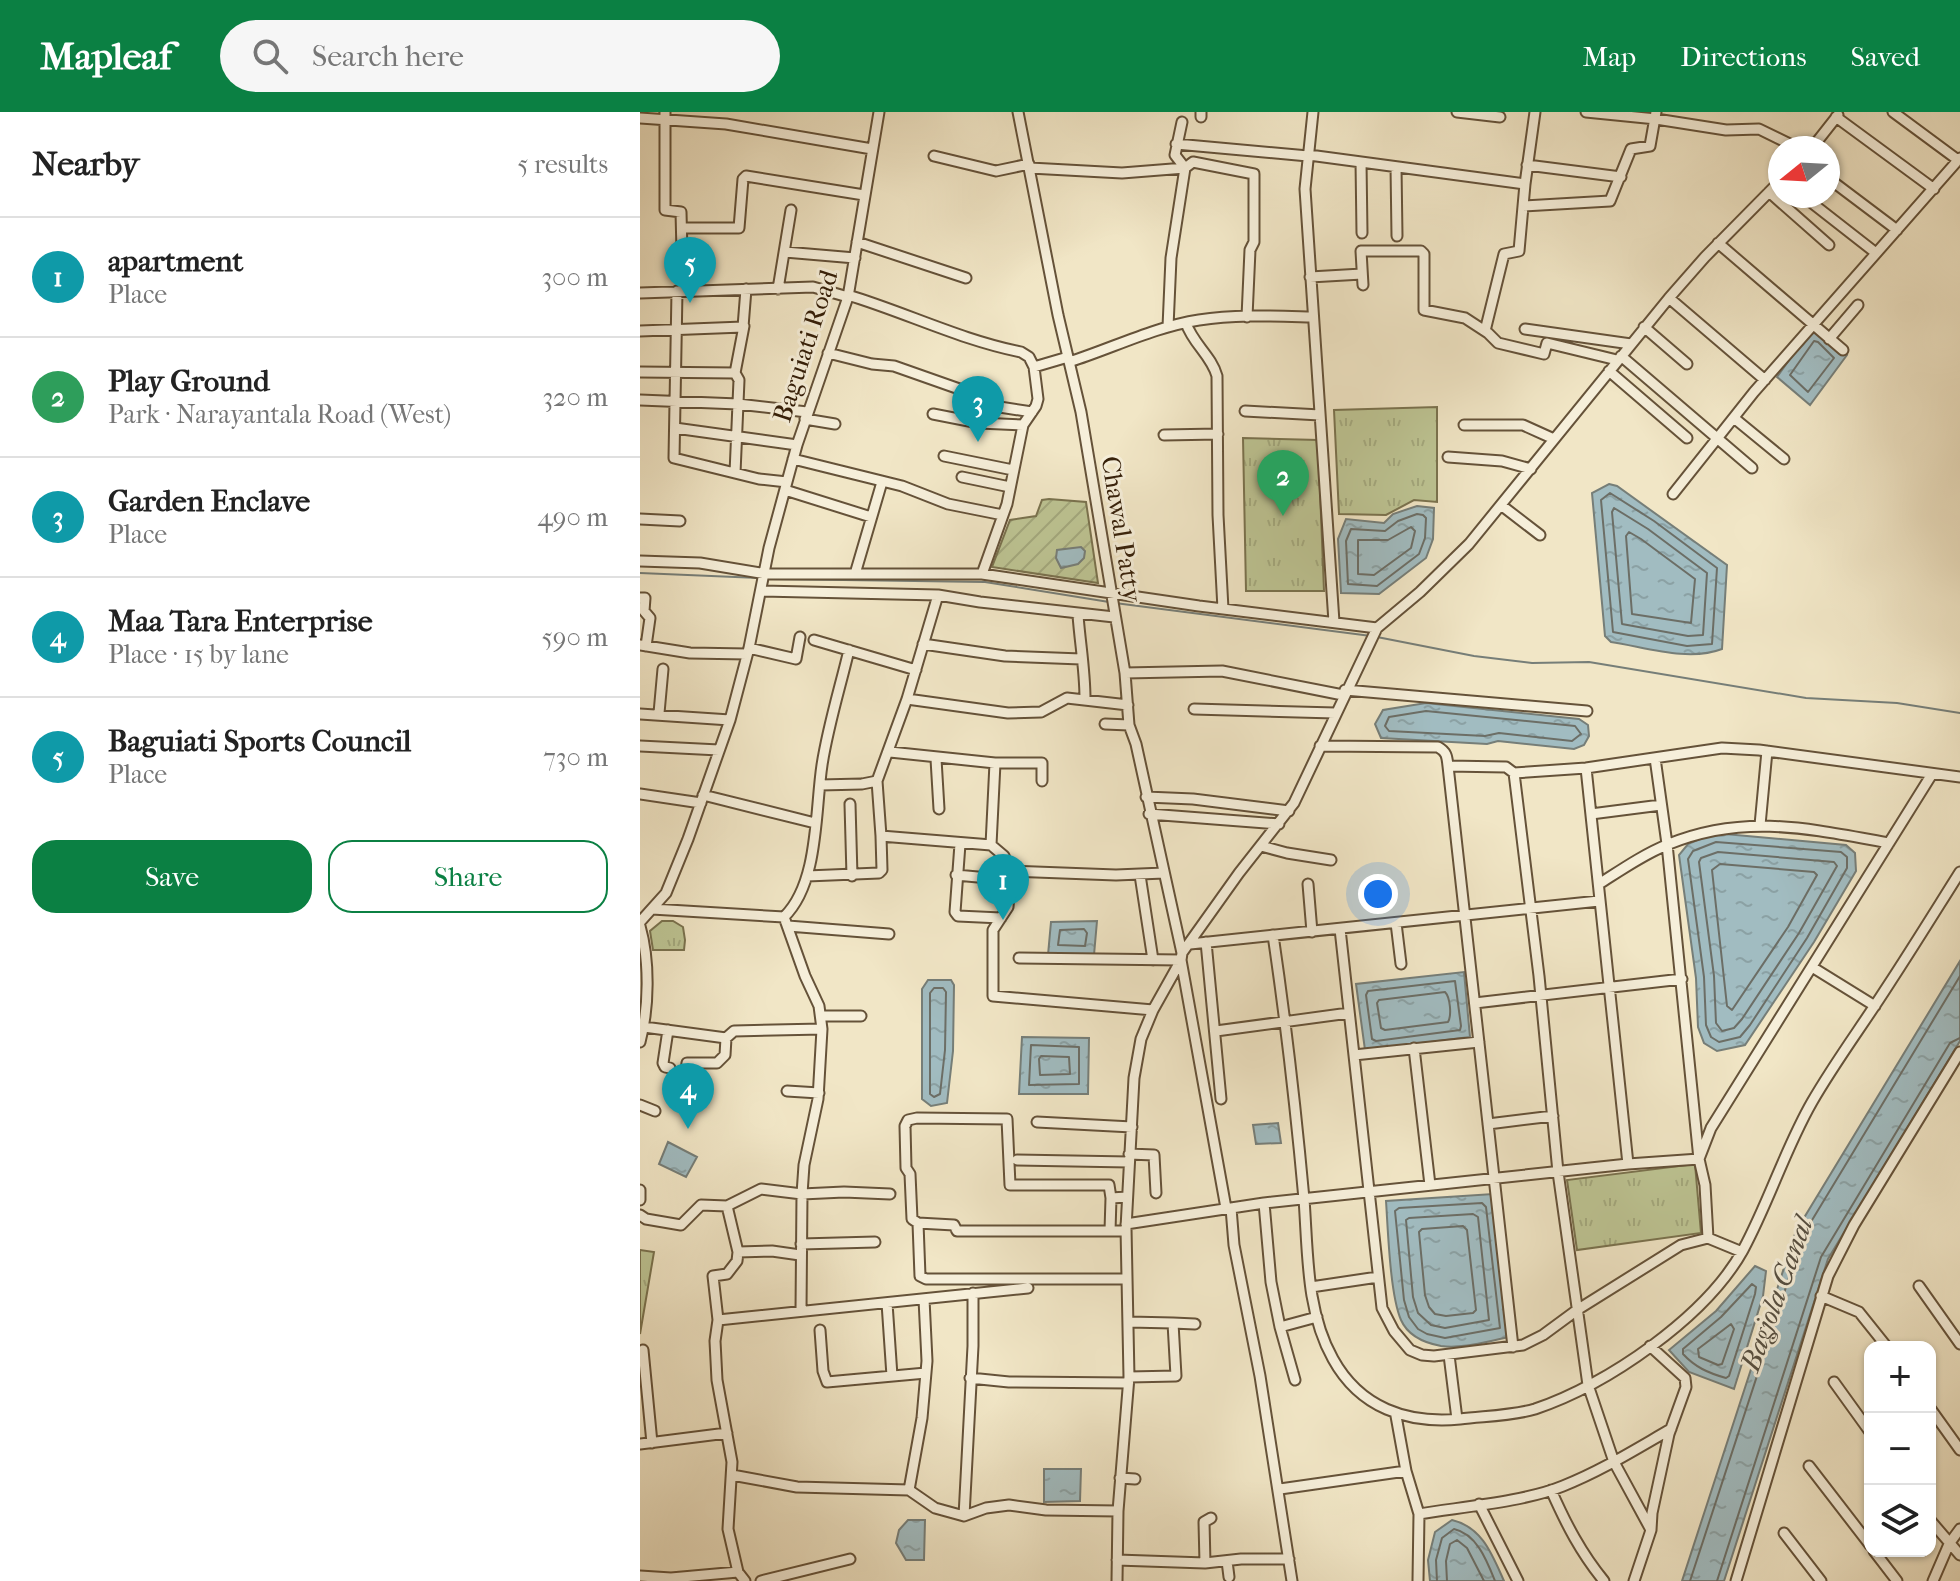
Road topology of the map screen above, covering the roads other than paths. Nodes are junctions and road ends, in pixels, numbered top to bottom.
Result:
1 (879, 112) edge
2 (1018, 112) edge
3 (1313, 112) edge
4 (1457, 112) edge
5 (1535, 112) edge
6 (1586, 112) edge
7 (1893, 112) edge
8 (1838, 114) edge
9 (1656, 115) edge
10 (665, 116) edge
11 (1500, 117) dead end
12 (640, 118) edge
13 (1182, 122) dead end
14 (1773, 136) edge
15 (1821, 136) edge
16 (1176, 144) junction
17 (872, 149) junction
18 (934, 156) dead end
19 (1308, 156) junction
20 (1959, 159) edge
21 (1361, 162) junction
22 (1527, 165) junction
23 (1030, 166) junction
24 (1396, 167) junction
25 (1185, 168) junction
26 (1621, 177) junction
27 (1525, 184) junction
28 (1840, 187) edge
29 (1934, 189) junction
30 (1768, 193) edge
31 (864, 195) junction
32 (1523, 206) junction
33 (1787, 208) edge
34 (1818, 208) edge
35 (791, 210) dead end
36 (682, 228) junction
37 (1897, 230) junction
38 (1362, 233) dead end
39 (1397, 236) dead end
40 (857, 242) junction
41 (1718, 243) junction
42 (1829, 245) dead end
43 (785, 252) junction
44 (1876, 253) junction
45 (855, 258) junction
46 (1362, 274) junction
47 (1310, 277) junction
48 (966, 278) dead end
49 (1363, 285) dead end
50 (746, 289) junction
51 (778, 289) junction
52 (680, 291) junction
53 (640, 293) edge
54 (848, 296) junction
55 (1669, 298) junction
56 (1858, 305) dead end
57 (1247, 317) junction
58 (1312, 317) junction
59 (1186, 323) junction
60 (1812, 325) junction
61 (744, 326) junction
62 (1168, 327) junction
63 (1644, 327) junction
64 (677, 328) junction
65 (1525, 329) dead end
66 (640, 331) edge
67 (1485, 331) junction
68 (1829, 339) junction
69 (1631, 344) junction
70 (1843, 350) dead end
71 (828, 353) junction
72 (1619, 358) junction
73 (1068, 360) junction
74 (1687, 364) dead end
75 (1034, 367) junction
76 (1609, 371) junction
77 (640, 372) edge
78 (677, 372) junction
79 (735, 373) junction
80 (1765, 380) junction
81 (675, 399) junction
82 (640, 400) edge
83 (738, 404) junction
84 (1245, 411) dead end
85 (1032, 412) junction
86 (933, 414) dead end
87 (806, 415) junction
88 (1320, 415) junction
89 (1734, 418) junction
90 (835, 424) dead end
91 (1023, 425) junction
92 (1464, 425) dead end
93 (675, 428) junction
94 (1218, 434) junction
95 (1164, 435) dead end
96 (738, 436) junction
97 (1687, 438) dead end
98 (1718, 438) junction
99 (1554, 439) junction
100 (797, 445) junction
101 (944, 456) dead end
102 (1448, 457) dead end
103 (793, 459) junction
104 (1784, 459) dead end
105 (1752, 468) dead end
106 (1531, 469) junction
107 (1013, 470) junction
108 (735, 473) junction
109 (962, 477) dead end
110 (882, 482) junction
111 (786, 486) junction
112 (1010, 487) junction
113 (1673, 494) dead end
114 (1501, 505) junction
115 (1003, 515) junction
116 (871, 517) junction
117 (640, 519) edge
118 (680, 521) dead end
119 (1540, 535) dead end
120 (640, 561) edge
121 (766, 574) junction
122 (855, 574) junction
123 (982, 574) junction
124 (761, 591) junction
125 (1110, 593) junction
126 (938, 595) junction
127 (640, 598) edge
128 (1223, 609) junction
129 (1114, 614) junction
130 (1078, 615) junction
131 (1334, 622) junction
132 (1377, 628) junction
133 (800, 637) dead end
134 (814, 640) dead end
135 (923, 644) junction
136 (643, 646) edge
137 (849, 650) junction
138 (748, 651) junction
139 (1081, 659) junction
140 (663, 669) dead end
141 (916, 670) junction
142 (1125, 673) junction
143 (1344, 692) junction
144 (907, 699) junction
145 (1085, 699) junction
146 (1128, 705) junction
147 (1194, 709) dead end
148 (1587, 711) dead end
149 (659, 713) junction
150 (1335, 713) junction
151 (640, 714) edge
152 (730, 720) junction
153 (1105, 724) dead end
154 (1129, 725) junction
155 (640, 746) edge
156 (1320, 746) junction
157 (719, 750) junction
158 (1767, 751) junction
159 (890, 752) junction
160 (1655, 758) junction
161 (936, 759) junction
162 (995, 763) junction
163 (1448, 766) junction
164 (1586, 768) junction
165 (1514, 773) junction
166 (1932, 774) junction
167 (1960, 777) edge
168 (877, 781) junction
169 (1042, 781) dead end
170 (820, 785) junction
171 (640, 794) edge
172 (1146, 797) junction
173 (702, 799) junction
174 (850, 804) dead end
175 (1661, 805) junction
176 (939, 809) dead end
177 (1289, 811) junction
178 (1149, 814) junction
179 (1591, 814) junction
180 (815, 823) junction
181 (1279, 824) junction
182 (1760, 825) junction
183 (881, 836) junction
184 (1889, 843) junction
185 (960, 844) junction
186 (1667, 844) junction
187 (991, 845) junction
188 (1261, 846) junction
189 (1331, 860) dead end
190 (1960, 872) edge
191 (1164, 873) junction
192 (956, 875) junction
193 (1140, 875) junction
194 (807, 876) junction
195 (852, 876) junction
196 (1011, 876) junction
197 (1308, 884) dead end
198 (1599, 884) junction
199 (1599, 901) junction
200 (652, 909) junction
201 (1531, 909) junction
202 (1463, 914) junction
203 (1001, 918) junction
204 (786, 922) junction
205 (1396, 923) junction
206 (640, 924) edge
207 (1340, 929) junction
208 (1312, 932) junction
209 (889, 934) dead end
210 (1273, 935) junction
211 (1206, 942) junction
212 (1190, 944) junction
213 (1181, 956) junction
214 (1019, 958) dead end
215 (1153, 960) junction
216 (1401, 964) dead end
217 (1812, 967) junction
218 (1682, 979) junction
219 (1610, 988) junction
220 (1541, 996) junction
221 (1475, 1003) junction
222 (1875, 1006) junction
223 (1153, 1010) junction
224 (1349, 1013) junction
225 (822, 1016) junction
226 (861, 1016) dead end
227 (1285, 1022) junction
228 (644, 1027) junction
229 (822, 1029) junction
230 (668, 1030) junction
231 (1216, 1031) junction
232 (726, 1038) junction
233 (640, 1042) edge
234 (1479, 1042) junction
235 (1414, 1048) junction
236 (1960, 1052) edge
237 (1354, 1055) junction
238 (670, 1068) dead end
239 (787, 1091) dead end
240 (819, 1093) junction
241 (1221, 1099) dead end
242 (640, 1105) edge
243 (681, 1105) dead end
244 (655, 1111) dead end
245 (1553, 1116) junction
246 (1037, 1122) dead end
247 (1488, 1124) junction
248 (1132, 1127) junction
249 (1129, 1158) junction
250 (1699, 1159) junction
251 (1017, 1160) dead end
252 (1628, 1164) junction
253 (1558, 1172) junction
254 (1494, 1179) junction
255 (1430, 1185) junction
256 (640, 1190) edge
257 (1369, 1192) junction
258 (1156, 1193) dead end
259 (802, 1194) junction
260 (890, 1194) dead end
261 (1127, 1197) junction
262 (1111, 1198) junction
263 (640, 1200) edge
264 (1304, 1200) junction
265 (1264, 1203) junction
266 (727, 1206) junction
267 (1228, 1208) junction
268 (640, 1215) edge
269 (918, 1223) junction
270 (1126, 1227) junction
271 (1110, 1231) junction
272 (1708, 1238) junction
273 (875, 1242) dead end
274 (801, 1244) junction
275 (738, 1252) junction
276 (1742, 1252) junction
277 (800, 1255) junction
278 (1378, 1277) junction
279 (1127, 1279) junction
280 (1919, 1286) dead end
281 (1311, 1287) junction
282 (1028, 1288) dead end
283 (973, 1293) junction
284 (1821, 1296) junction
285 (924, 1299) junction
286 (887, 1303) junction
287 (1577, 1310) junction
288 (801, 1311) junction
289 (1317, 1317) junction
290 (718, 1320) junction
291 (1129, 1322) junction
292 (1173, 1323) junction
293 (1195, 1324) dead end
294 (1280, 1327) junction
295 (820, 1330) dead end
296 (1882, 1341) edge
297 (1960, 1344) edge
298 (1650, 1346) junction
299 (1513, 1347) junction
300 (643, 1350) dead end
301 (1449, 1355) junction
302 (926, 1373) junction
303 (892, 1376) junction
304 (970, 1378) junction
305 (1128, 1380) junction
306 (1295, 1380) dead end
307 (1834, 1382) dead end
308 (1588, 1385) junction
309 (1934, 1413) edge
310 (1396, 1416) junction
311 (1457, 1419) junction
312 (1864, 1424) edge
313 (1671, 1429) junction
314 (727, 1433) junction
315 (652, 1443) junction
316 (640, 1444) edge
317 (1960, 1450) edge
318 (1614, 1462) junction
319 (1809, 1466) dead end
320 (1406, 1471) junction
321 (732, 1475) junction
322 (1120, 1478) junction
323 (1135, 1479) dead end
324 (1280, 1489) junction
325 (909, 1490) junction
326 (1551, 1490) junction
327 (1479, 1504) junction
328 (1118, 1511) junction
329 (1419, 1514) junction
330 (964, 1516) junction
331 (1211, 1518) dead end
332 (1936, 1528) edge
333 (1960, 1529) edge
334 (1651, 1530) junction
335 (1784, 1533) dead end
336 (1864, 1537) edge
337 (1949, 1544) junction
338 (1960, 1555) edge
339 (1879, 1557) edge
340 (850, 1559) dead end
341 (1289, 1559) junction
342 (1117, 1560) junction
343 (1227, 1561) junction
344 (1205, 1563) junction
345 (738, 1572) junction
346 (640, 1576) edge
347 (1229, 1577) dead end
348 (745, 1581) edge
349 (761, 1581) edge
350 (1117, 1581) edge
351 (1292, 1581) edge
352 (1418, 1581) edge
353 (1518, 1581) edge
354 (1604, 1581) edge
355 (1634, 1581) edge
356 (1736, 1581) edge
357 (1821, 1581) edge
358 (1897, 1581) edge
359 (1933, 1581) edge

1 - 17 street, Baguiati Road
2 - 23 street, Chawal Patty
3 - 19 street
4 - 11 street
5 - 22 street
6 - 9 street
7 - 20 street
8 - 15 street
8 - 29 street
9 - 14 street
9 - 26 street
10 - 12 street
10 - 17 street
10 - 36 street
13 - 16 street
16 - 19 street
16 - 25 street
17 - 31 street, Baguiati Road
18 - 23 street
19 - 21 street
19 - 47 street
20 - 29 street
21 - 24 street
21 - 38 street
22 - 26 street
22 - 27 street
23 - 25 street
23 - 73 street, Chawal Patty
24 - 27 street
24 - 39 street
25 - 57 street
25 - 62 street
26 - 32 street
27 - 32 street
28 - 37 street
29 - 37 street
30 - 41 street
31 - 36 street
31 - 40 street, Baguiati Road
32 - 67 street
33 - 42 street
34 - 44 street
35 - 43 street
36 - 52 street
37 - 44 street
40 - 45 street, Baguiati Road
40 - 48 street
41 - 55 street
41 - 60 street
43 - 45 street
43 - 51 street
44 - 60 street
45 - 54 street, Baguiati Road
46 - 47 street
46 - 49 street
46 - 67 street
47 - 58 street
50 - 51 street
50 - 52 street
50 - 61 street
51 - 54 street
52 - 53 street
52 - 64 street
54 - 71 street, Baguiati Road
54 - 75 street
55 - 63 street
55 - 80 street
56 - 68 street
57 - 58 street
57 - 59 street
58 - 88 street
59 - 62 street
59 - 94 street
60 - 68 street
60 - 80 street
61 - 64 street
61 - 79 street
62 - 73 street
63 - 69 street
63 - 74 street
64 - 66 street
64 - 78 street
65 - 69 street
67 - 72 street
68 - 70 street
69 - 72 street
71 - 85 street
71 - 87 street, Baguiati Road
72 - 76 street
72 - 98 street
73 - 75 street
73 - 125 street, Chawal Patty
75 - 85 street
76 - 97 street
76 - 99 street
77 - 78 street
78 - 79 street
78 - 81 street
79 - 83 street
80 - 89 street
81 - 82 street
81 - 83 street
81 - 93 street
83 - 87 street
83 - 96 street
84 - 88 street
85 - 91 street
86 - 91 street
87 - 90 street
87 - 100 street, Baguiati Road
88 - 131 street
89 - 98 street
89 - 104 street
91 - 107 street
92 - 99 street
93 - 96 street
93 - 108 street
94 - 95 street
94 - 128 street
96 - 100 street
96 - 108 street
98 - 105 street
98 - 113 street
99 - 106 street
100 - 103 street, Baguiati Road
101 - 107 street
102 - 106 street
103 - 110 street
103 - 111 street, Baguiati Road
106 - 114 street
107 - 112 street
108 - 111 street
109 - 112 street
110 - 115 street
110 - 116 street
111 - 116 street
111 - 121 street, Baguiati Road
112 - 115 street
114 - 119 street
114 - 132 street
115 - 123 street
116 - 122 street
117 - 118 street
120 - 121 street
121 - 122 street
121 - 124 street, Baguiati Road
122 - 123 street
123 - 125 street
124 - 126 street
124 - 138 street, Baguiati Road
125 - 128 street
125 - 129 street, Chawal Patty
126 - 130 street
126 - 135 street
127 - 136 street
128 - 131 street
129 - 130 street
129 - 142 street, Chawal Patty
130 - 139 street
131 - 132 street
132 - 143 street
133 - 138 street
134 - 137 street
135 - 139 street
135 - 141 street
136 - 138 street
137 - 141 street
137 - 170 street
138 - 152 street, Baguiati Road
139 - 145 street
140 - 149 street
141 - 144 street
142 - 143 street
142 - 146 street, Chawal Patty
143 - 148 street
143 - 150 street
144 - 145 street
144 - 159 street
145 - 146 street
146 - 154 street, Chawal Patty
147 - 150 street
149 - 151 street
149 - 152 street
150 - 156 street
152 - 157 street, Baguiati Road
153 - 154 street
154 - 172 street, Chawal Patty
155 - 157 street
156 - 163 street
156 - 177 street
157 - 173 street, Baguiati Road
158 - 160 street
158 - 166 street
158 - 182 street
159 - 161 street
159 - 168 street
160 - 164 street
160 - 175 street
161 - 162 street
161 - 176 street
162 - 169 street
162 - 187 street
163 - 165 street
163 - 202 street
164 - 165 street
164 - 179 street
165 - 201 street
166 - 167 street
166 - 184 street
168 - 170 street
168 - 183 street
170 - 180 street
171 - 173 street
172 - 177 street
172 - 178 street, Chawal Patty
173 - 180 street
173 - 200 street, Baguiati Road
174 - 195 street
175 - 179 street
175 - 186 street
177 - 181 street
178 - 181 street
178 - 191 street, Chawal Patty
179 - 198 street
180 - 194 street
181 - 188 street
182 - 184 street
182 - 186 street
183 - 185 street
183 - 195 street
184 - 217 street
185 - 187 street
185 - 192 street
186 - 198 street
186 - 218 street
187 - 196 street
188 - 189 street
188 - 212 street
190 - 222 street
191 - 193 street
191 - 213 street, Chawal Patty
192 - 196 street
192 - 203 street
193 - 196 street
193 - 215 street
194 - 195 street
194 - 204 street
196 - 203 street
197 - 208 street
198 - 199 street
199 - 201 street
199 - 219 street
200 - 204 street
200 - 206 street, Baguiati Road
201 - 202 street
201 - 220 street
202 - 205 street
202 - 221 street
203 - 223 street
204 - 209 street
204 - 225 street
205 - 207 street
205 - 216 street
206 - 228 street
207 - 208 street
207 - 224 street
208 - 210 street
210 - 211 street
210 - 227 street
211 - 212 street
211 - 231 street
212 - 213 street
213 - 215 street
213 - 223 street
213 - 267 street, Chawal Patty
214 - 215 street
217 - 222 street
217 - 250 street
218 - 219 street
218 - 250 street
219 - 220 street
219 - 252 street
220 - 221 street
220 - 245 street
221 - 234 street
222 - 276 street
223 - 248 street
224 - 227 street
224 - 237 street
225 - 226 street
225 - 229 street
227 - 231 street
227 - 264 street
228 - 230 street
228 - 233 street
229 - 232 street
229 - 240 street
230 - 232 street
230 - 238 street
231 - 241 street
232 - 243 street
234 - 235 street
234 - 247 street
235 - 237 street
235 - 255 street
236 - 284 street
237 - 257 street
239 - 240 street
240 - 259 street
242 - 244 street
245 - 247 street
245 - 253 street
246 - 248 street
247 - 254 street
248 - 249 street
249 - 251 street
249 - 258 street
249 - 261 street
250 - 252 street
250 - 272 street
252 - 253 street
253 - 254 street
253 - 287 street
254 - 255 street
254 - 299 street
255 - 257 street
256 - 263 street
257 - 264 street
257 - 278 street
259 - 260 street
259 - 266 street
259 - 274 street
261 - 262 street
261 - 270 street
262 - 269 street
262 - 271 street
264 - 265 street
264 - 281 street
265 - 267 street
265 - 294 street
266 - 268 street
266 - 275 street
267 - 270 street
267 - 324 street, Chawal Patty
269 - 271 street
269 - 279 street
270 - 271 street
270 - 279 street
272 - 276 street
272 - 287 street
273 - 274 street
274 - 277 street
275 - 277 street
275 - 290 street
276 - 298 street
277 - 288 street
278 - 281 street
278 - 301 street
279 - 291 street
280 - 297 street
281 - 289 street
282 - 283 street
283 - 285 street
283 - 304 street
284 - 296 street
284 - 356 street
285 - 286 street
285 - 302 street
286 - 288 street
286 - 303 street
287 - 299 street
287 - 308 street
288 - 290 street
289 - 294 street
289 - 310 street
290 - 314 street
291 - 292 street
291 - 305 street
292 - 293 street
292 - 305 street
294 - 306 street
295 - 303 street
298 - 308 street
298 - 313 street
299 - 301 street
300 - 315 street
301 - 311 street
302 - 303 street
302 - 325 street
304 - 305 street
304 - 330 street
305 - 322 street
307 - 312 street
308 - 311 street
308 - 318 street
309 - 317 street
310 - 311 street
310 - 320 street
313 - 318 street
313 - 334 street
314 - 315 street
314 - 321 street
315 - 316 street
318 - 326 street
318 - 334 street
319 - 336 street
320 - 324 street
320 - 329 street
321 - 325 street
321 - 345 street
322 - 323 street
322 - 328 street
324 - 341 street, Chawal Patty
325 - 330 street
326 - 327 street
326 - 354 street
327 - 329 street
327 - 353 street
328 - 330 street
328 - 342 street
329 - 352 street
331 - 344 street
332 - 337 street
333 - 337 street
334 - 355 street
335 - 357 street
337 - 338 street
337 - 359 street
339 - 358 street
340 - 349 street
341 - 343 street
341 - 351 street, Chawal Patty
342 - 344 street
342 - 350 street
343 - 344 street
343 - 347 street
345 - 346 street
345 - 348 street

